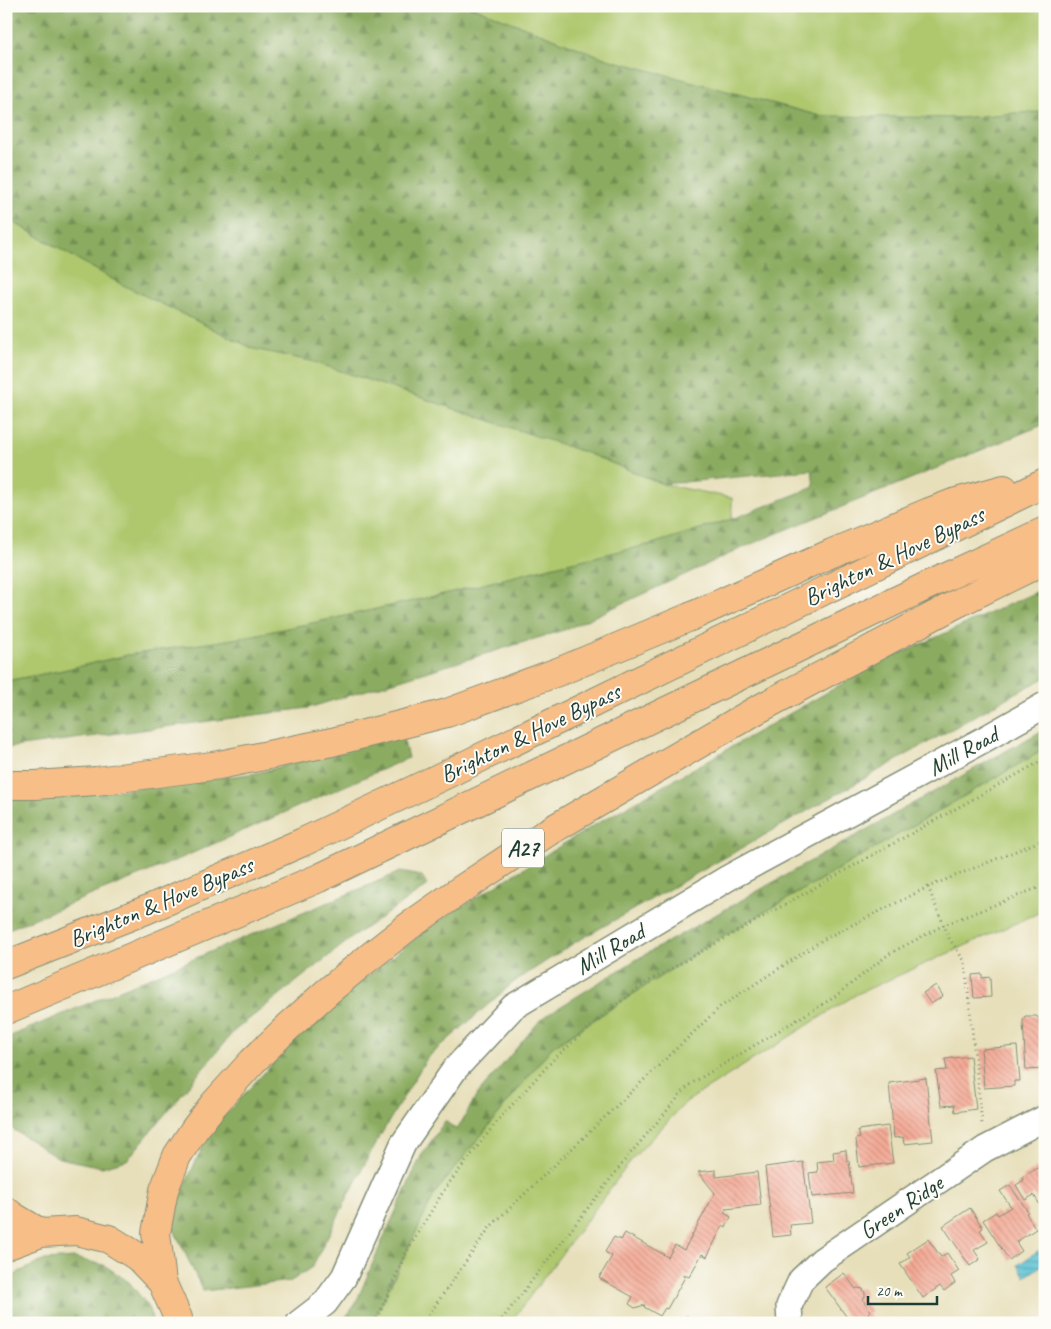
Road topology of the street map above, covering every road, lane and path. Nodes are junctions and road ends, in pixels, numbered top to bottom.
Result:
1 (1045, 478) edge
2 (1045, 483) edge
3 (1045, 531) edge
4 (1045, 560) edge
5 (1045, 705) edge
6 (1045, 759) edge
7 (6, 785) edge
8 (1045, 839) edge
9 (1045, 885) edge
10 (928, 887) junction
11 (944, 925) junction
12 (6, 965) edge
13 (6, 1010) edge
14 (1045, 1118) edge
15 (985, 1150) junction
16 (6, 1211) edge
17 (41, 1232) junction
18 (6, 1246) edge
19 (162, 1282) junction
20 (180, 1321) edge
21 (299, 1323) edge
22 (375, 1323) edge
23 (423, 1323) edge
24 (499, 1323) edge
25 (790, 1323) edge

1 - 7 main road
2 - 12 main road, Brighton & Hove Bypass
3 - 13 main road, Brighton & Hove Bypass / A27
4 - 19 main road, A27
5 - 21 street, Mill Road
6 - 22 path
8 - 10 path
9 - 11 path
10 - 11 path
10 - 23 path
11 - 15 path
11 - 24 path
14 - 15 street, Green Ridge
15 - 25 street, Green Ridge
16 - 17 main road
17 - 18 main road
17 - 19 main road
19 - 20 main road

